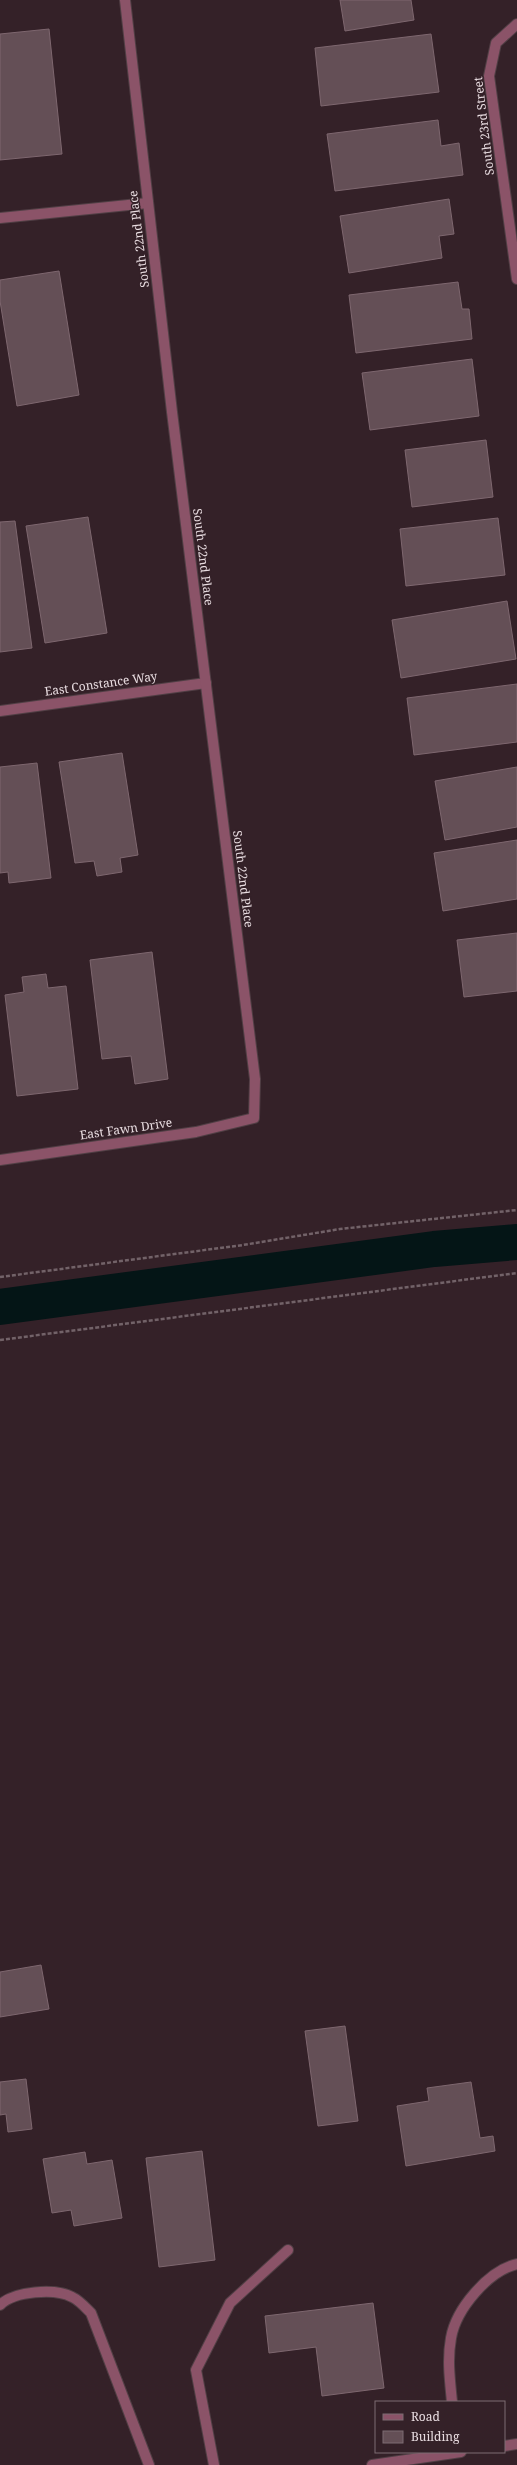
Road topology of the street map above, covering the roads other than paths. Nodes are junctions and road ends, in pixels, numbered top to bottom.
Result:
1 (125, 0) edge
2 (517, 24) edge
3 (148, 203) junction
4 (0, 218) edge
5 (517, 279) edge
6 (206, 683) junction
7 (0, 711) edge
8 (254, 1118) joint
9 (0, 1160) edge
10 (288, 2250) dead end
11 (517, 2264) edge
12 (0, 2305) edge
13 (452, 2401) edge
14 (517, 2444) edge
15 (505, 2446) edge
16 (451, 2453) edge
17 (149, 2465) edge
18 (214, 2465) edge
19 (372, 2465) edge

1 - 3 street, South 22nd Place
2 - 5 street, South 23rd Street
3 - 4 street
3 - 6 street, South 22nd Place
6 - 7 street, East Constance Way
6 - 8 street, South 22nd Place
8 - 9 street, East Fawn Drive
10 - 18 street
11 - 13 street
12 - 17 street
14 - 15 street
16 - 19 street

